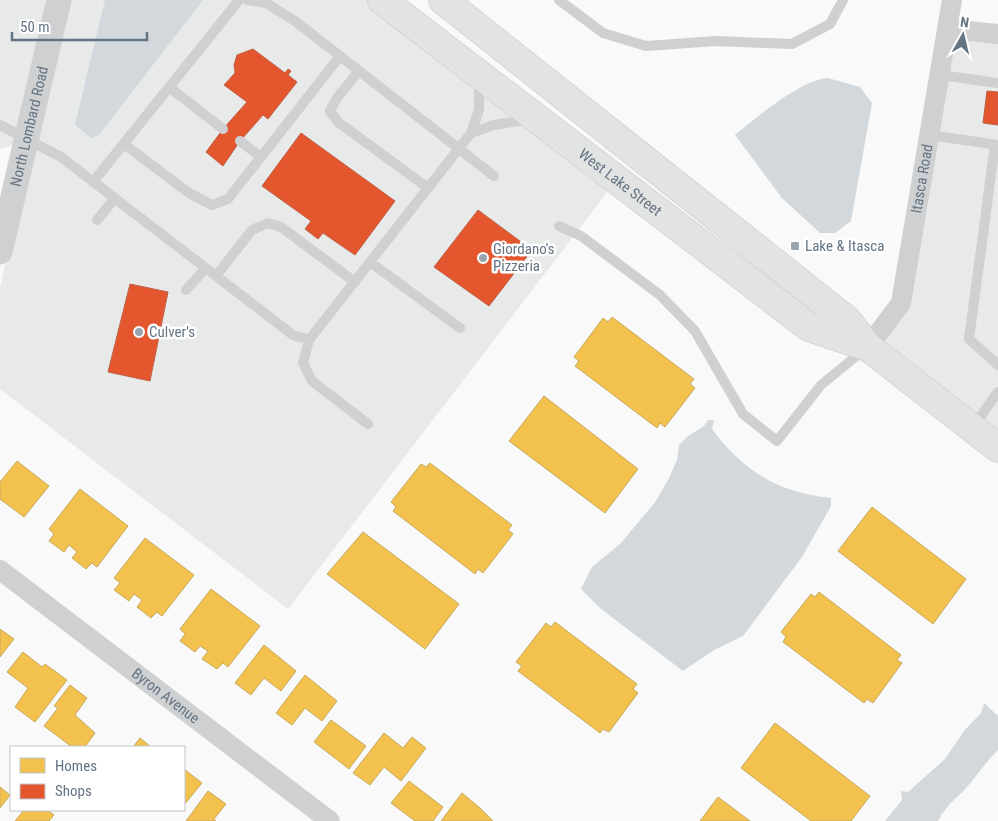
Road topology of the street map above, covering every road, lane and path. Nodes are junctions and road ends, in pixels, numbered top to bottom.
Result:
1 (59, 0) edge
2 (239, 0) edge
3 (247, 0) edge
4 (382, 0) edge
5 (443, 0) edge
6 (559, 0) edge
7 (843, 0) edge
8 (952, 0) edge
9 (948, 29) junction
10 (998, 34) edge
11 (340, 56) junction
12 (359, 71) junction
13 (478, 74) junction
14 (940, 75) junction
15 (998, 83) edge
16 (170, 87) junction
17 (536, 118) junction
18 (0, 125) edge
19 (222, 129) dead end
20 (471, 133) junction
21 (930, 135) junction
22 (26, 138) junction
23 (240, 142) dead end
24 (124, 144) junction
25 (996, 145) edge
26 (459, 148) junction
27 (261, 157) junction
28 (494, 176) dead end
29 (93, 182) junction
30 (428, 188) junction
31 (115, 198) junction
32 (97, 220) dead end
33 (559, 226) dead end
34 (0, 252) edge
35 (370, 262) junction
36 (206, 268) junction
37 (216, 276) junction
38 (354, 282) junction
39 (186, 290) dead end
40 (460, 328) dead end
41 (309, 340) junction
42 (868, 347) junction
43 (998, 365) edge
44 (998, 392) edge
45 (368, 424) dead end
46 (972, 428) junction
47 (998, 448) edge
48 (0, 570) edge
49 (330, 821) edge

1 - 22 street, North Lombard Road
2 - 16 lane
3 - 11 lane
4 - 13 main road, West Lake Street
5 - 42 main road, West Lake Street
6 - 7 lane
8 - 9 street, Itasca Road
9 - 10 street
9 - 14 street, Itasca Road
11 - 12 lane
11 - 27 lane
12 - 26 lane
12 - 30 lane
13 - 17 main road, West Lake Street
13 - 20 lane
14 - 15 lane
14 - 21 street, Itasca Road
16 - 19 lane
16 - 24 lane
17 - 20 lane
17 - 42 main road, West Lake Street
18 - 22 lane
20 - 26 lane
21 - 25 lane
21 - 42 street, Itasca Road
22 - 29 lane
22 - 34 street, North Lombard Road
23 - 27 lane
24 - 27 lane
24 - 29 lane
25 - 43 lane
26 - 28 lane
26 - 30 lane
29 - 31 lane
30 - 35 lane
31 - 32 lane
31 - 36 lane
33 - 42 lane
35 - 38 lane
35 - 40 lane
36 - 37 lane
36 - 39 lane
37 - 38 lane
37 - 41 lane
38 - 41 lane
41 - 45 lane
42 - 46 main road, West Lake Street
44 - 46 lane
46 - 47 main road, West Lake Street
48 - 49 street, Byron Avenue

